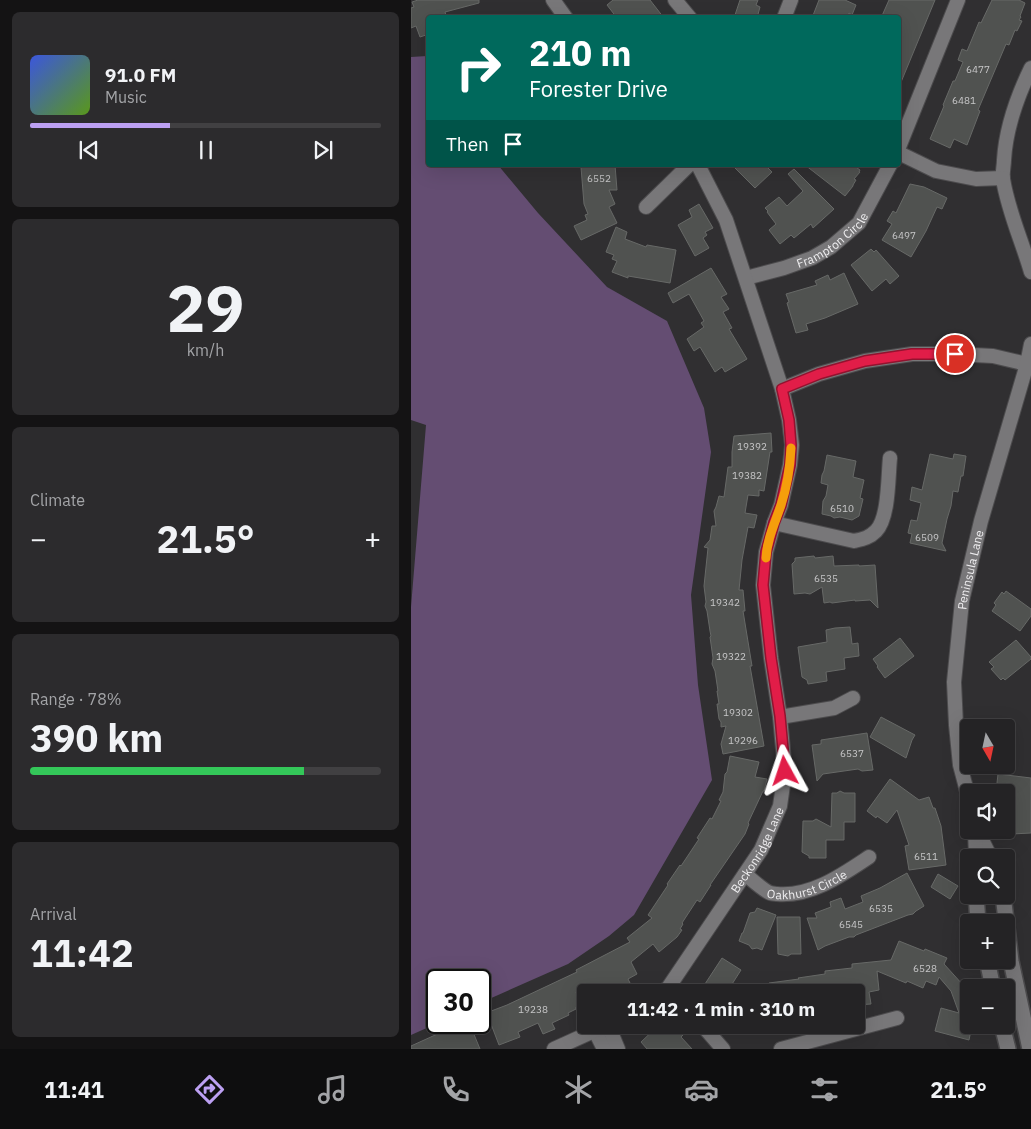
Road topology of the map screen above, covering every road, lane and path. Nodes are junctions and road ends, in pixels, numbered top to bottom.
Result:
1 (553, 0) edge
2 (675, 0) edge
3 (791, 0) edge
4 (958, 0) edge
5 (565, 15) edge
6 (688, 15) edge
7 (785, 15) edge
8 (1031, 68) edge
9 (901, 142) edge
10 (901, 154) edge
11 (687, 167) edge
12 (699, 167) edge
13 (888, 167) edge
14 (1003, 178) junction
15 (646, 208) dead end
16 (1031, 272) edge
17 (746, 278) junction
18 (1031, 344) edge
19 (1029, 364) edge
20 (782, 389) junction
21 (890, 458) dead end
22 (774, 523) junction
23 (853, 698) dead end
24 (780, 716) junction
25 (965, 784) edge
26 (869, 857) dead end
27 (745, 874) junction
28 (1013, 969) edge
29 (672, 984) edge
30 (897, 1018) dead end
31 (587, 1034) edge
32 (603, 1034) edge
33 (608, 1034) edge
34 (710, 1034) edge
35 (1004, 1034) edge
36 (554, 1049) edge
37 (604, 1049) edge
38 (618, 1049) edge
39 (723, 1049) edge
40 (781, 1049) edge
41 (1008, 1049) edge
42 (1030, 1049) edge

1 - 5 street
2 - 6 street
3 - 7 street
4 - 9 street
8 - 14 street
10 - 14 street
11 - 15 street
12 - 17 street
13 - 17 street, Frampton Circle
14 - 16 street
17 - 20 street
18 - 19 street, Peninsula Lane
19 - 20 street
19 - 25 street, Peninsula Lane
20 - 22 street, Beckonridge Lane
21 - 22 street
22 - 24 street, Beckonridge Lane
23 - 24 street
24 - 27 street, Beckonridge Lane
26 - 27 street, Oakhurst Circle
27 - 29 street, Beckonridge Lane
28 - 42 street
30 - 40 street
31 - 36 street
32 - 37 street
33 - 38 street
34 - 39 street
35 - 41 street

